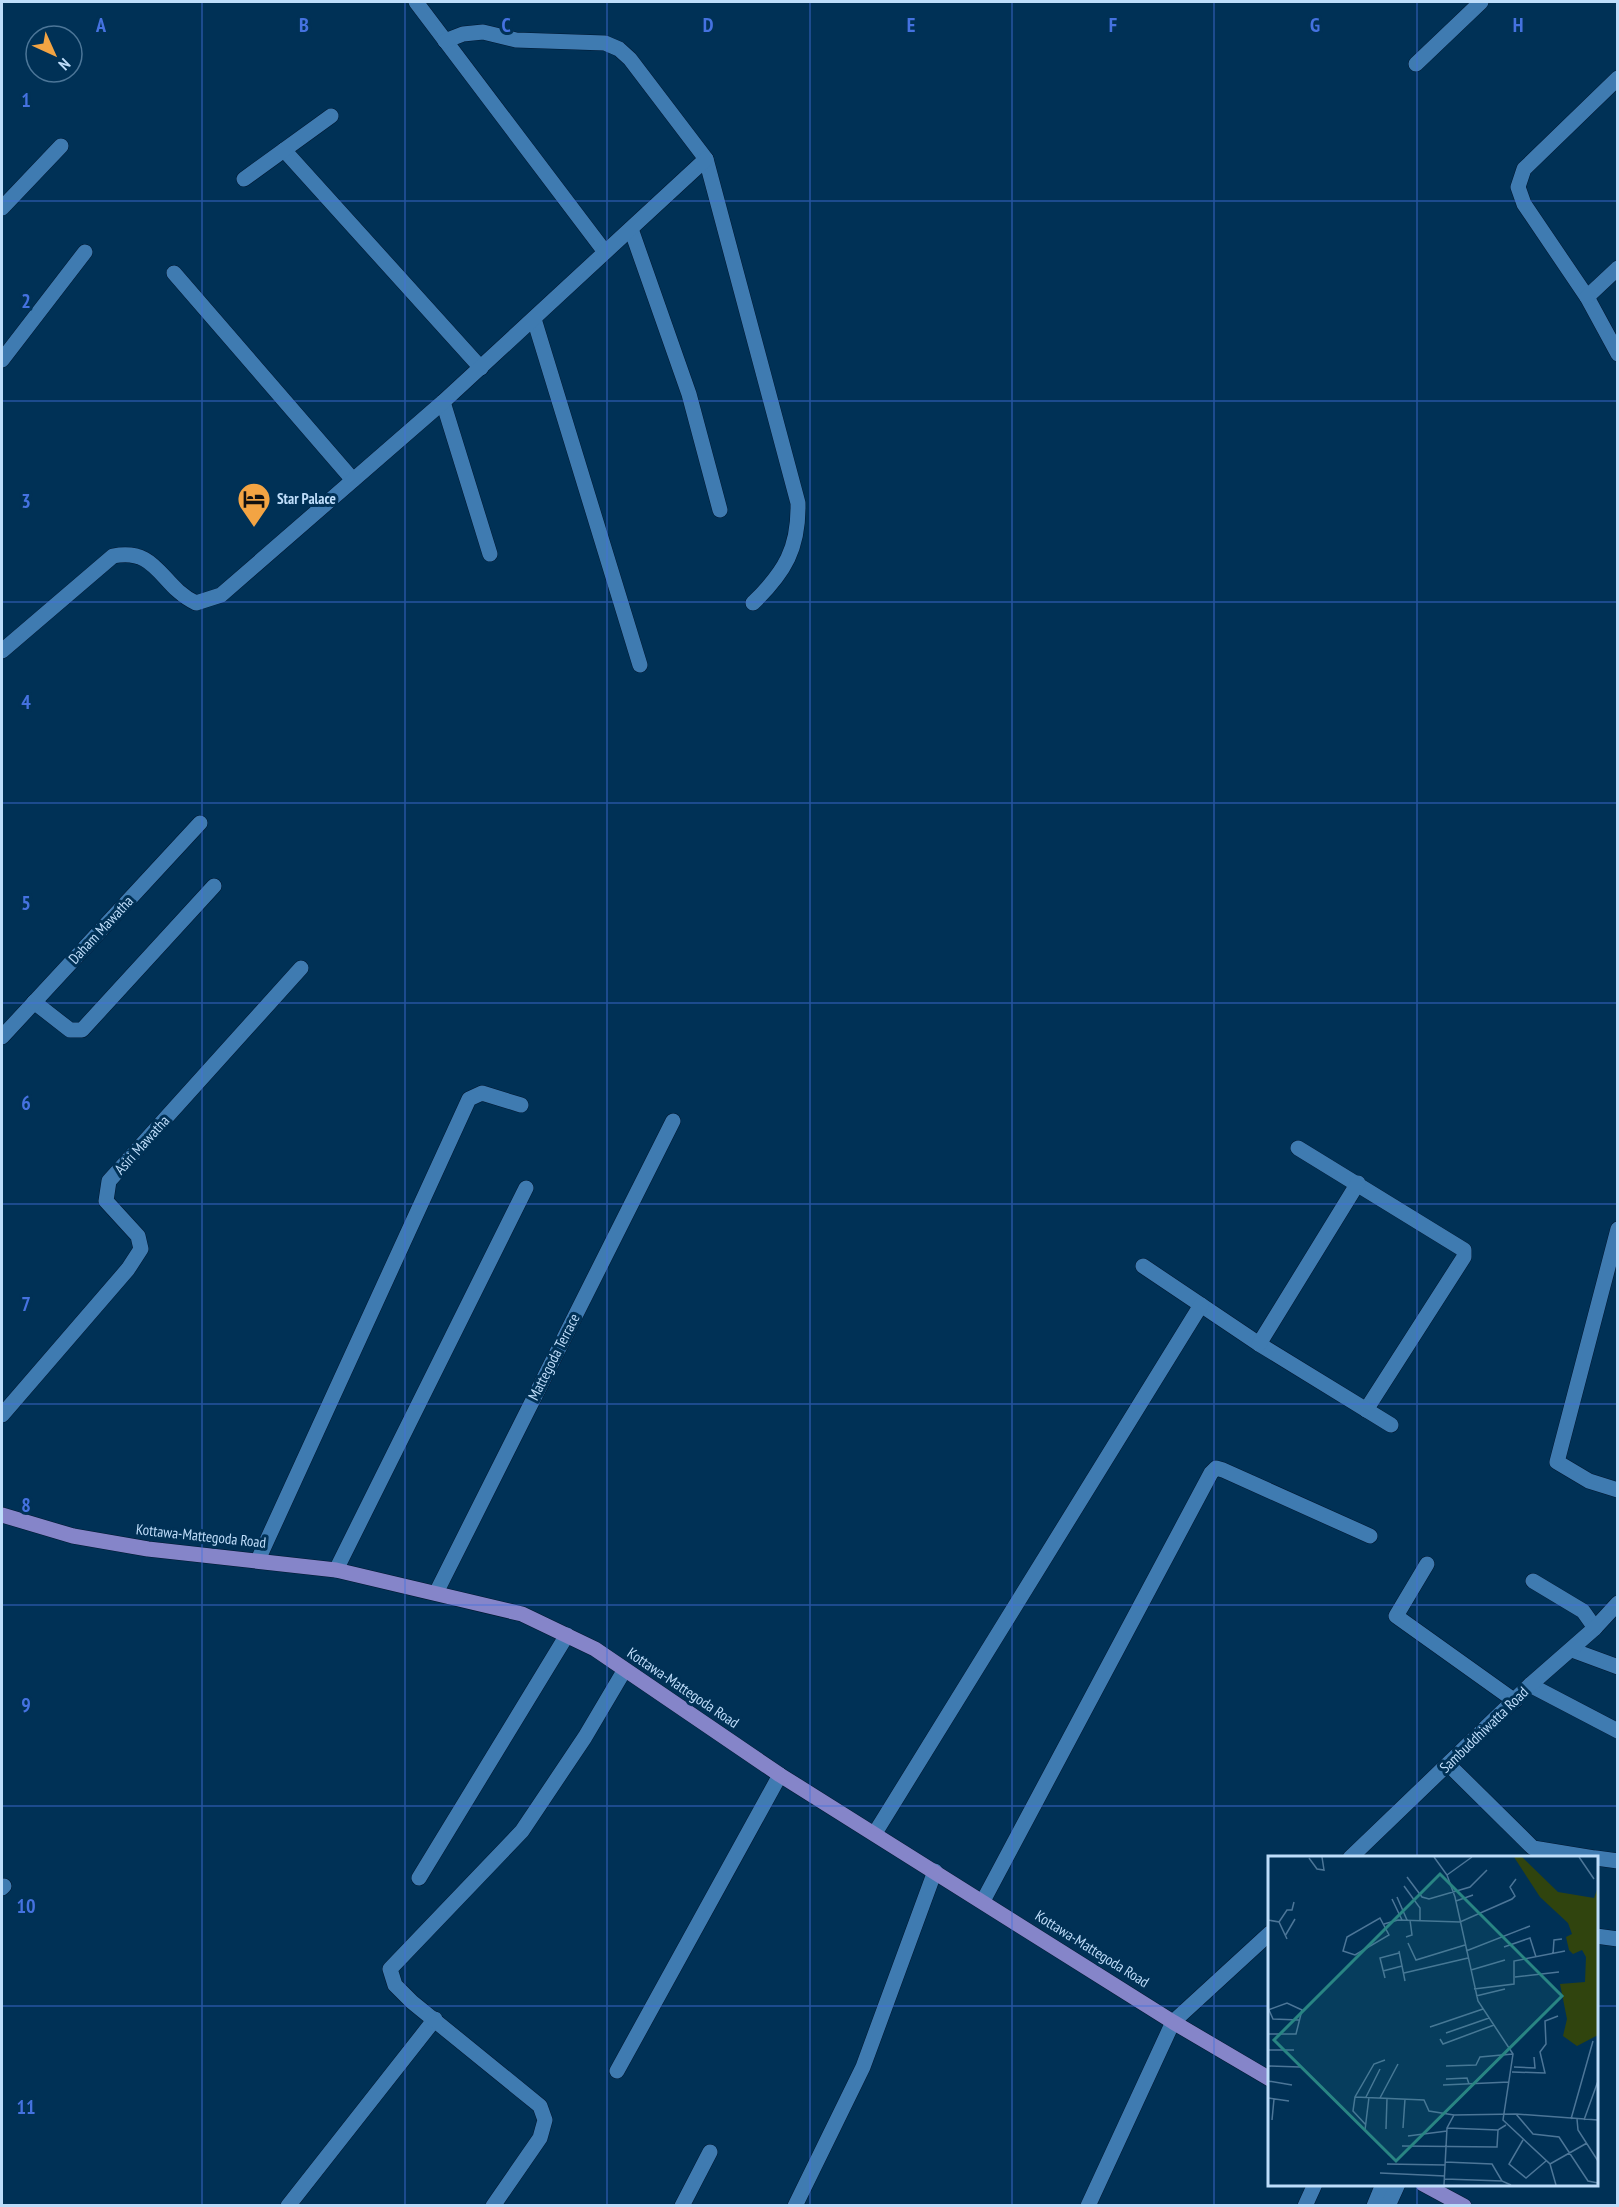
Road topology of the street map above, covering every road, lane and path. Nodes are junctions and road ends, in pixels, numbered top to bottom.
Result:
1 (416, 2) edge
2 (1481, 2) edge
3 (446, 41) junction
4 (1416, 64) dead end
5 (1617, 78) edge
6 (330, 116) dead end
7 (61, 146) dead end
8 (284, 150) junction
9 (706, 159) junction
10 (244, 179) dead end
11 (2, 208) edge
12 (631, 229) junction
13 (85, 252) dead end
14 (605, 252) junction
15 (1617, 268) edge
16 (174, 273) dead end
17 (1587, 297) junction
18 (534, 319) junction
19 (1617, 354) edge
20 (2, 360) edge
21 (481, 368) junction
22 (443, 402) junction
23 (353, 480) junction
24 (720, 510) dead end
25 (490, 554) dead end
26 (753, 603) dead end
27 (2, 651) edge
28 (640, 665) dead end
29 (200, 823) dead end
30 (214, 886) dead end
31 (301, 969) dead end
32 (34, 1002) junction
33 (2, 1037) edge
34 (521, 1105) dead end
35 (672, 1121) dead end
36 (1298, 1148) dead end
37 (1358, 1183) junction
38 (526, 1188) dead end
39 (1617, 1229) edge
40 (1143, 1266) dead end
41 (1201, 1305) junction
42 (1259, 1344) junction
43 (1366, 1410) junction
44 (2, 1415) edge
45 (1391, 1425) dead end
46 (1617, 1490) edge
47 (2, 1515) edge
48 (1371, 1536) dead end
49 (258, 1560) junction
50 (1427, 1564) dead end
51 (336, 1570) junction
52 (1533, 1581) dead end
53 (436, 1593) junction
54 (1617, 1603) edge
55 (1595, 1628) junction
56 (567, 1635) junction
57 (1572, 1650) junction
58 (1617, 1667) edge
59 (624, 1671) junction
60 (1530, 1685) junction
61 (1515, 1701) junction
62 (1617, 1731) edge
63 (1449, 1765) junction
64 (780, 1775) junction
65 (875, 1833) junction
66 (1351, 1856) edge
67 (1583, 1856) edge
68 (1598, 1858) edge
69 (1617, 1861) edge
70 (935, 1871) junction
71 (419, 1878) dead end
72 (983, 1901) junction
73 (1268, 1933) edge
74 (1598, 1936) edge
75 (1617, 1939) edge
76 (435, 2019) junction
77 (1173, 2022) junction
78 (617, 2071) dead end
79 (1268, 2078) edge
80 (710, 2152) dead end
81 (1314, 2186) edge
82 (1382, 2186) edge
83 (1397, 2186) edge
84 (1427, 2186) edge
85 (288, 2205) edge
86 (493, 2205) edge
87 (682, 2205) edge
88 (795, 2205) edge
89 (1088, 2205) edge
90 (1305, 2205) edge
91 (1374, 2205) edge
92 (1388, 2205) edge
93 (1464, 2205) edge

1 - 3 street
2 - 4 street
3 - 9 street
3 - 14 street
5 - 17 street
6 - 8 street
7 - 11 street
8 - 10 street
8 - 21 street
9 - 12 street
9 - 26 street
12 - 14 street
12 - 24 street
13 - 20 street
14 - 18 street
15 - 17 street
16 - 23 street
17 - 19 street
18 - 21 street
18 - 28 street
21 - 22 street
22 - 23 street
22 - 25 street
23 - 27 street
29 - 32 street, Daham Mawatha
30 - 32 street
31 - 44 street, Asiri Mawatha
32 - 33 street, Daham Mawatha
34 - 49 street
35 - 53 street, Mattegoda Terrace
36 - 37 street
37 - 42 street
37 - 43 street
38 - 51 street
39 - 46 street
40 - 41 street
41 - 42 street
41 - 65 street
42 - 43 street
43 - 45 street
47 - 49 main road, Kottawa-Mattegoda Road
48 - 72 street
49 - 51 main road, Kottawa-Mattegoda Road
50 - 61 street
51 - 53 main road, Kottawa-Mattegoda Road
52 - 55 street
53 - 56 main road, Kottawa-Mattegoda Road
54 - 55 street, Sambuddhiwatta Road
55 - 57 street, Sambuddhiwatta Road
56 - 59 main road, Kottawa-Mattegoda Road
56 - 71 street
57 - 58 street
57 - 60 street, Sambuddhiwatta Road
59 - 64 main road, Kottawa-Mattegoda Road
59 - 76 street
60 - 61 street, Sambuddhiwatta Road
60 - 62 street
61 - 63 street, Sambuddhiwatta Road
63 - 66 street, Sambuddhiwatta Road
63 - 67 street
64 - 65 main road, Kottawa-Mattegoda Road
64 - 78 street
65 - 70 main road, Kottawa-Mattegoda Road
68 - 69 street
70 - 72 main road, Kottawa-Mattegoda Road
70 - 88 street
72 - 77 main road, Kottawa-Mattegoda Road
73 - 77 street
74 - 75 street
76 - 85 street
76 - 86 street
77 - 79 main road, Kottawa-Mattegoda Road
77 - 89 street
80 - 87 street
81 - 90 street
82 - 91 street
83 - 92 street
84 - 93 main road

